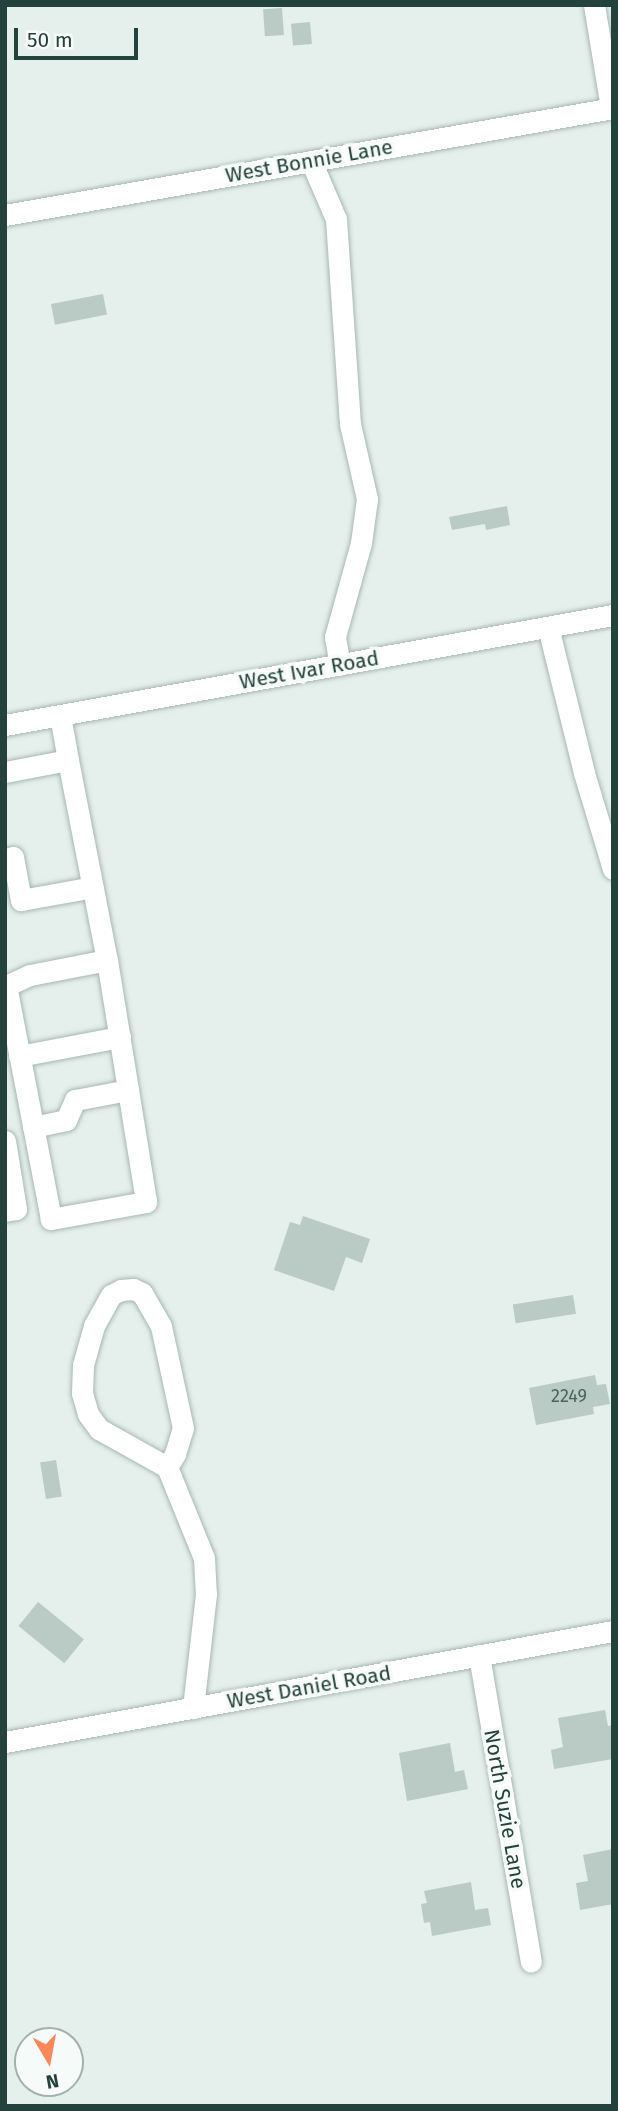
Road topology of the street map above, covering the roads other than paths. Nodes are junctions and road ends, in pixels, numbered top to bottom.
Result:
1 (594, 5) edge
2 (608, 62) edge
3 (612, 108) edge
4 (312, 161) junction
5 (5, 215) edge
6 (613, 615) edge
7 (548, 627) junction
8 (340, 665) junction
9 (60, 715) junction
10 (5, 725) edge
11 (68, 760) junction
12 (5, 772) edge
13 (5, 859) edge
14 (613, 869) edge
15 (93, 887) junction
16 (107, 960) junction
17 (6, 986) edge
18 (120, 1037) junction
19 (19, 1056) junction
20 (128, 1090) junction
21 (33, 1127) junction
22 (5, 1141) edge
23 (5, 1211) edge
24 (167, 1467) junction
25 (613, 1631) edge
26 (479, 1655) junction
27 (193, 1708) junction
28 (5, 1742) edge
29 (531, 1962) dead end

1 - 2 street
2 - 3 street
3 - 4 street, West Bonnie Lane
4 - 5 street, West Bonnie Lane
4 - 8 street
6 - 7 street, West Ivar Road
7 - 8 street, West Ivar Road
7 - 14 street
8 - 9 street, West Ivar Road
9 - 10 street, West Ivar Road
9 - 11 street
11 - 12 street
11 - 15 street
13 - 15 street
15 - 16 street
16 - 17 street
16 - 18 street
17 - 19 street
18 - 19 street
18 - 20 street
19 - 21 street
20 - 21 street
20 - 21 street
22 - 23 street
24 - 24 street
24 - 27 street
25 - 26 street, West Daniel Road
26 - 27 street, West Daniel Road
26 - 29 street, North Suzie Lane
27 - 28 street, West Daniel Road

